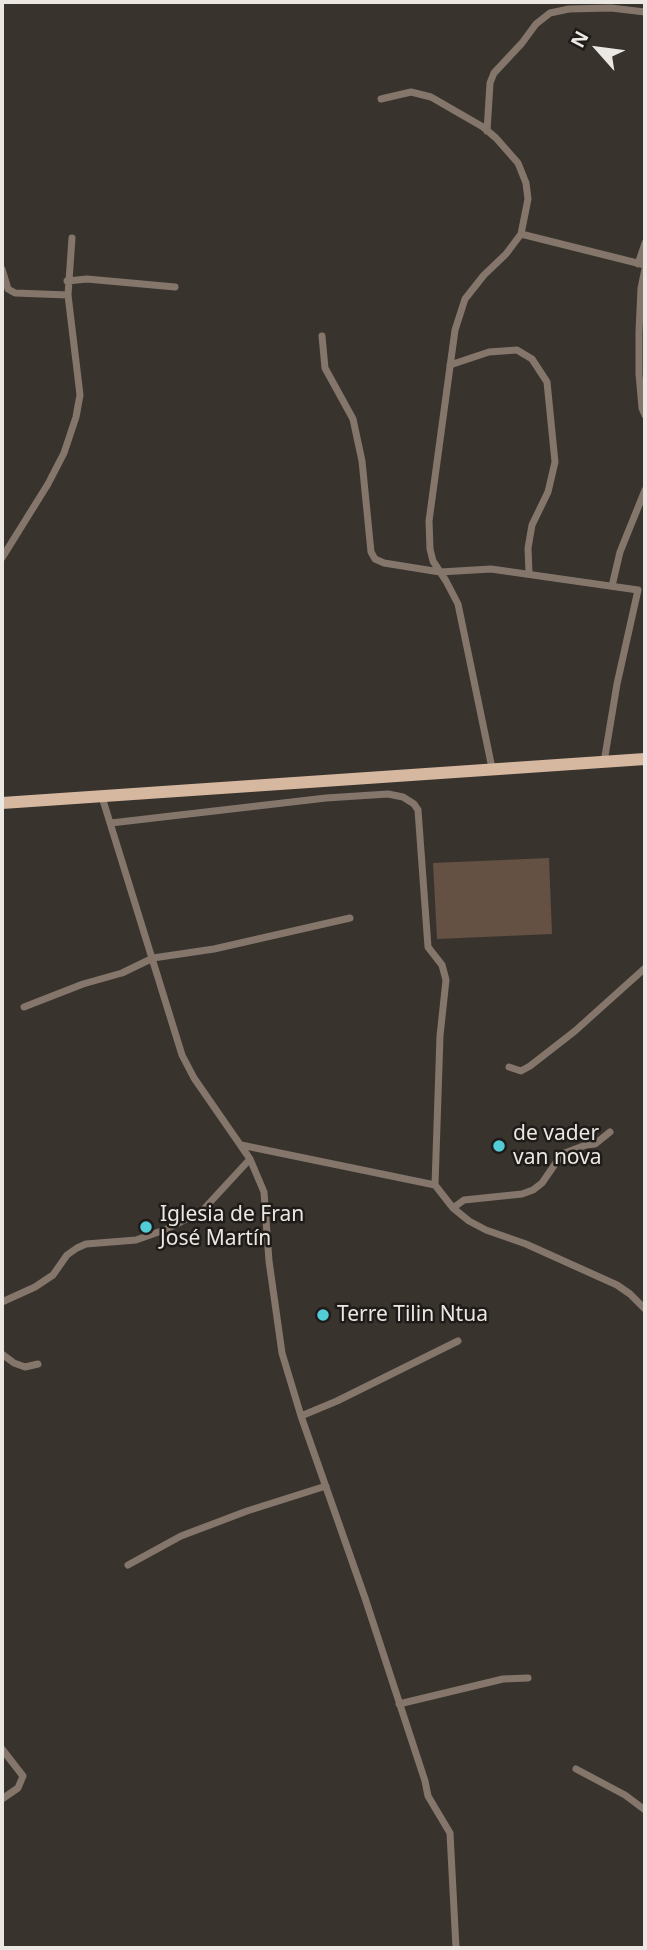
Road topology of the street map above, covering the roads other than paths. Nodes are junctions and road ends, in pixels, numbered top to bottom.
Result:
1 (645, 12) edge
2 (382, 99) dead end
3 (487, 131) junction
4 (521, 234) junction
5 (72, 238) dead end
6 (645, 243) edge
7 (643, 266) edge
8 (2, 268) edge
9 (67, 281) junction
10 (175, 287) dead end
11 (68, 295) junction
12 (321, 336) dead end
13 (450, 365) junction
14 (645, 415) edge
15 (645, 490) edge
16 (2, 558) edge
17 (440, 572) junction
18 (529, 573) junction
19 (612, 586) junction
20 (642, 590) edge
21 (645, 759) edge
22 (604, 762) junction
23 (492, 768) junction
24 (102, 797) junction
25 (2, 803) edge
26 (111, 823) junction
27 (350, 918) dead end
28 (153, 958) junction
29 (645, 968) edge
30 (24, 1007) dead end
31 (509, 1067) dead end
32 (610, 1132) dead end
33 (241, 1145) junction
34 (250, 1159) junction
35 (435, 1185) junction
36 (453, 1208) junction
37 (2, 1302) edge
38 (645, 1309) edge
39 (458, 1341) dead end
40 (2, 1354) edge
41 (38, 1364) dead end
42 (301, 1416) junction
43 (326, 1486) junction
44 (128, 1565) dead end
45 (528, 1678) dead end
46 (399, 1704) junction
47 (2, 1749) edge
48 (576, 1769) dead end
49 (2, 1799) edge
50 (645, 1810) edge
51 (456, 1948) edge

1 - 3 street
2 - 3 street
3 - 4 street
4 - 7 street
4 - 13 street
5 - 9 street
6 - 7 street
7 - 14 street
8 - 11 street
9 - 10 street
9 - 11 street
11 - 16 street
12 - 17 street
13 - 17 street
13 - 18 street
15 - 19 street
17 - 18 street
17 - 23 street
18 - 19 street
19 - 20 street
20 - 22 street
21 - 22 main road
22 - 23 main road
23 - 24 main road
24 - 25 main road
24 - 26 street
26 - 28 street
26 - 35 street
27 - 28 street
28 - 30 street
28 - 33 street
29 - 31 street
32 - 36 street
33 - 34 street
33 - 35 street
34 - 37 street
34 - 42 street
35 - 36 street
36 - 38 street
39 - 42 street
40 - 41 street
42 - 43 street
43 - 44 street
43 - 46 street
45 - 46 street
46 - 51 street
47 - 49 street
48 - 50 street

